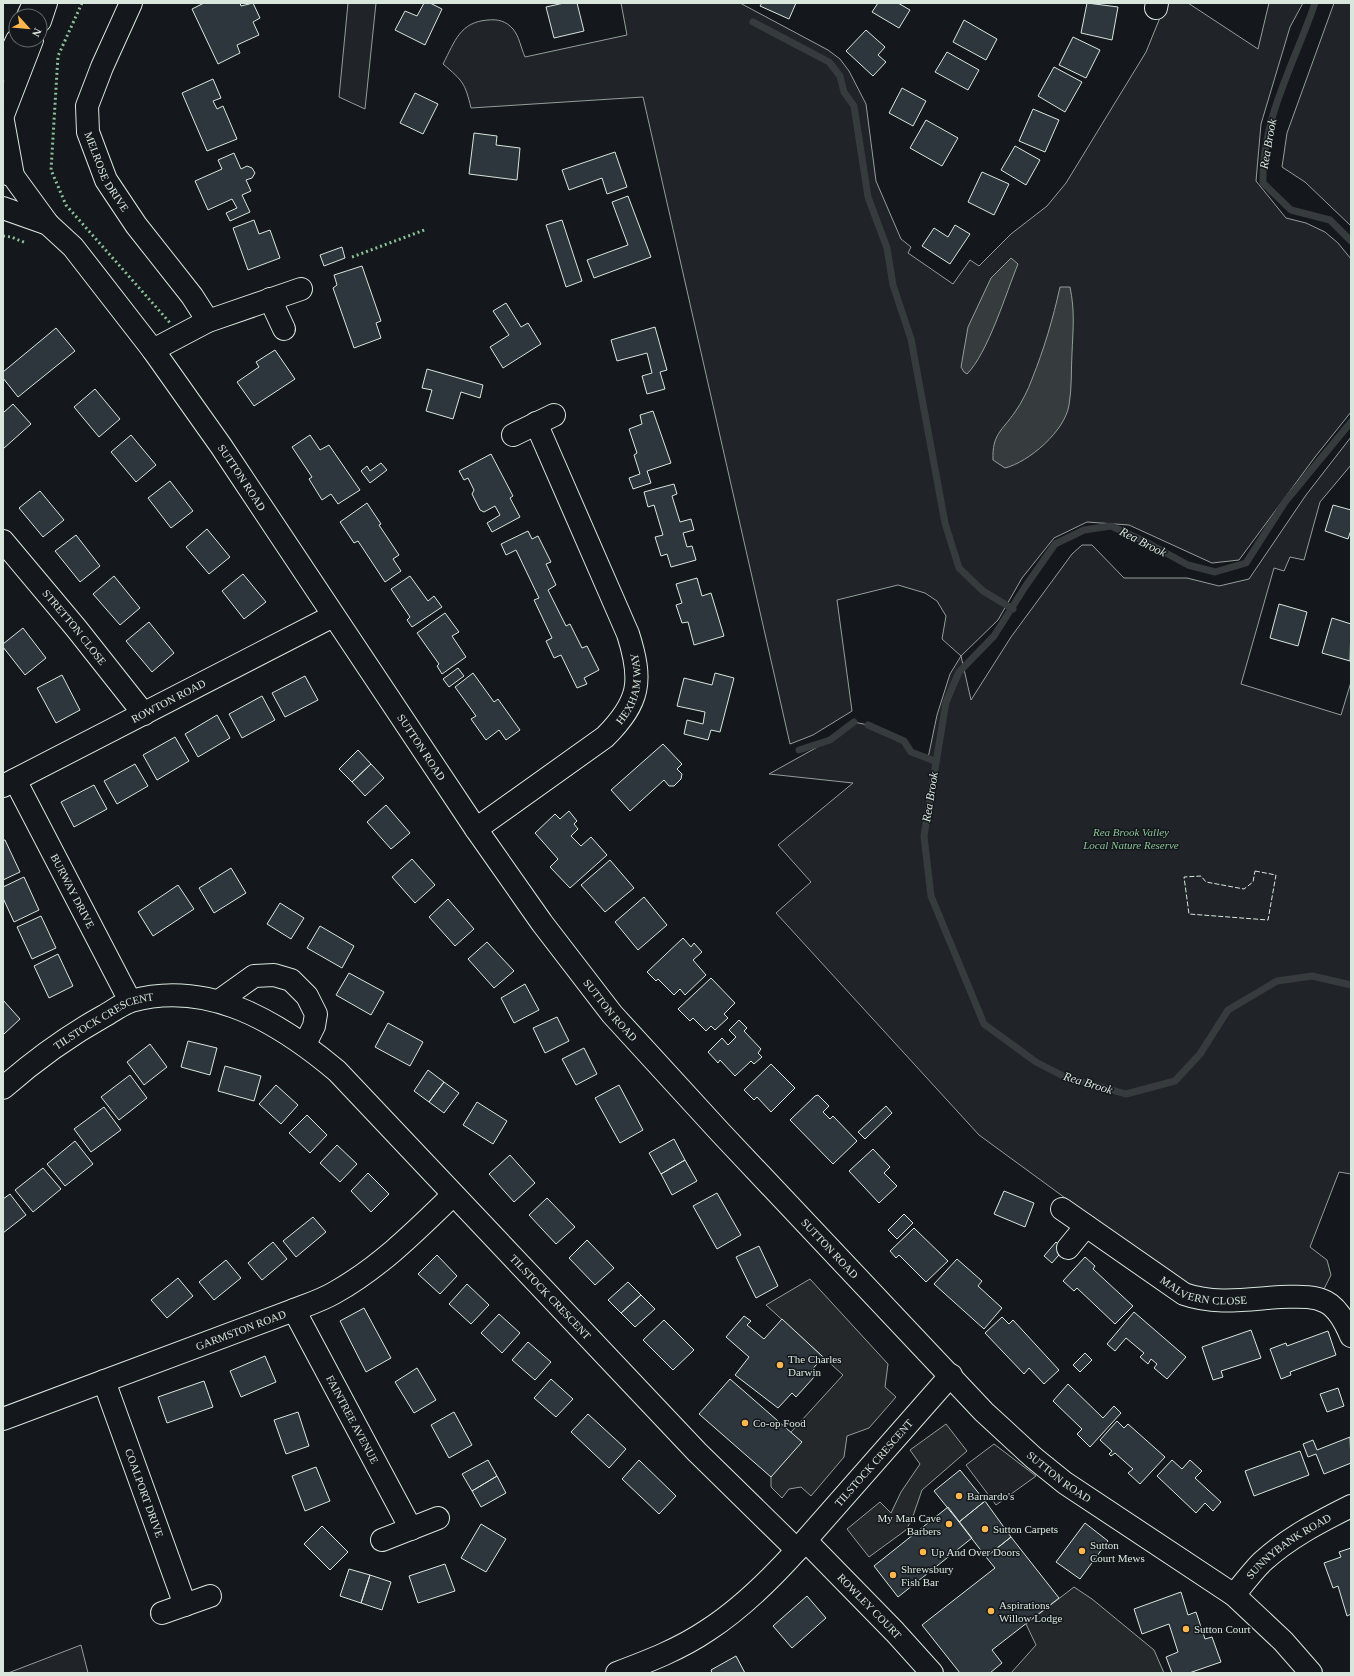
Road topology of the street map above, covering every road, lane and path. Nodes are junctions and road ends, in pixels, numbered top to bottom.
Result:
1 (131, 3) edge
2 (13, 48) edge
3 (29, 48) edge
4 (3, 70) edge
5 (3, 115) edge
6 (3, 121) edge
7 (8, 174) edge
8 (3, 208) edge
9 (48, 224) junction
10 (301, 289) dead end
11 (270, 300) junction
12 (208, 321) junction
13 (284, 329) dead end
14 (153, 350) junction
15 (513, 435) dead end
16 (3, 541) edge
17 (333, 616) junction
18 (144, 714) junction
19 (9, 783) edge
20 (476, 829) junction
21 (220, 1001) junction
22 (130, 1002) junction
23 (305, 1044) junction
24 (3, 1088) edge
25 (453, 1195) junction
26 (1062, 1209) dead end
27 (1086, 1226) junction
28 (1068, 1248) dead end
29 (294, 1310) junction
30 (1351, 1336) edge
31 (951, 1375) junction
32 (104, 1381) junction
33 (3, 1419) edge
34 (1351, 1506) edge
35 (438, 1518) dead end
36 (411, 1529) junction
37 (382, 1540) dead end
38 (801, 1546) junction
39 (1234, 1595) junction
40 (210, 1596) dead end
41 (185, 1605) junction
42 (162, 1614) dead end
43 (661, 1665) edge
44 (617, 1673) edge
45 (932, 1673) edge
46 (1311, 1673) edge

1 - 12 street, MELROSE DRIVE
2 - 4 street
3 - 5 street
6 - 7 street
7 - 9 street, SUTTON ROAD
8 - 9 street, SUTTON ROAD
9 - 14 street, SUTTON ROAD
10 - 11 street
11 - 12 street
11 - 13 street
12 - 14 street
14 - 17 street, SUTTON ROAD
15 - 20 street, HEXHAM WAY
16 - 18 street, STRETTON CLOSE
17 - 18 street, ROWTON ROAD
17 - 20 street, SUTTON ROAD
18 - 19 street, ROWTON ROAD
19 - 22 street, BURWAY DRIVE
20 - 31 street, SUTTON ROAD
21 - 22 street, TILSTOCK CRESCENT
21 - 23 street, TILSTOCK CRESCENT
21 - 23 street
22 - 24 street, TILSTOCK CRESCENT
23 - 25 street, TILSTOCK CRESCENT
25 - 29 street, GARMSTON ROAD
25 - 38 street, TILSTOCK CRESCENT
26 - 27 street, MALVERN CLOSE
27 - 28 street
27 - 30 street, MALVERN CLOSE
29 - 32 street, GARMSTON ROAD
29 - 36 street, FAINTREE AVENUE
31 - 38 street, TILSTOCK CRESCENT
31 - 39 street, SUTTON ROAD
32 - 33 street, GARMSTON ROAD
32 - 41 street, COALPORT DRIVE
34 - 39 street, SUNNYBANK ROAD
35 - 36 street
36 - 37 street
38 - 43 street, TILSTOCK CRESCENT
38 - 45 street, ROWLEY COURT
39 - 46 street, SUTTON ROAD
40 - 41 street
41 - 42 street
43 - 44 street, TILSTOCK CRESCENT

